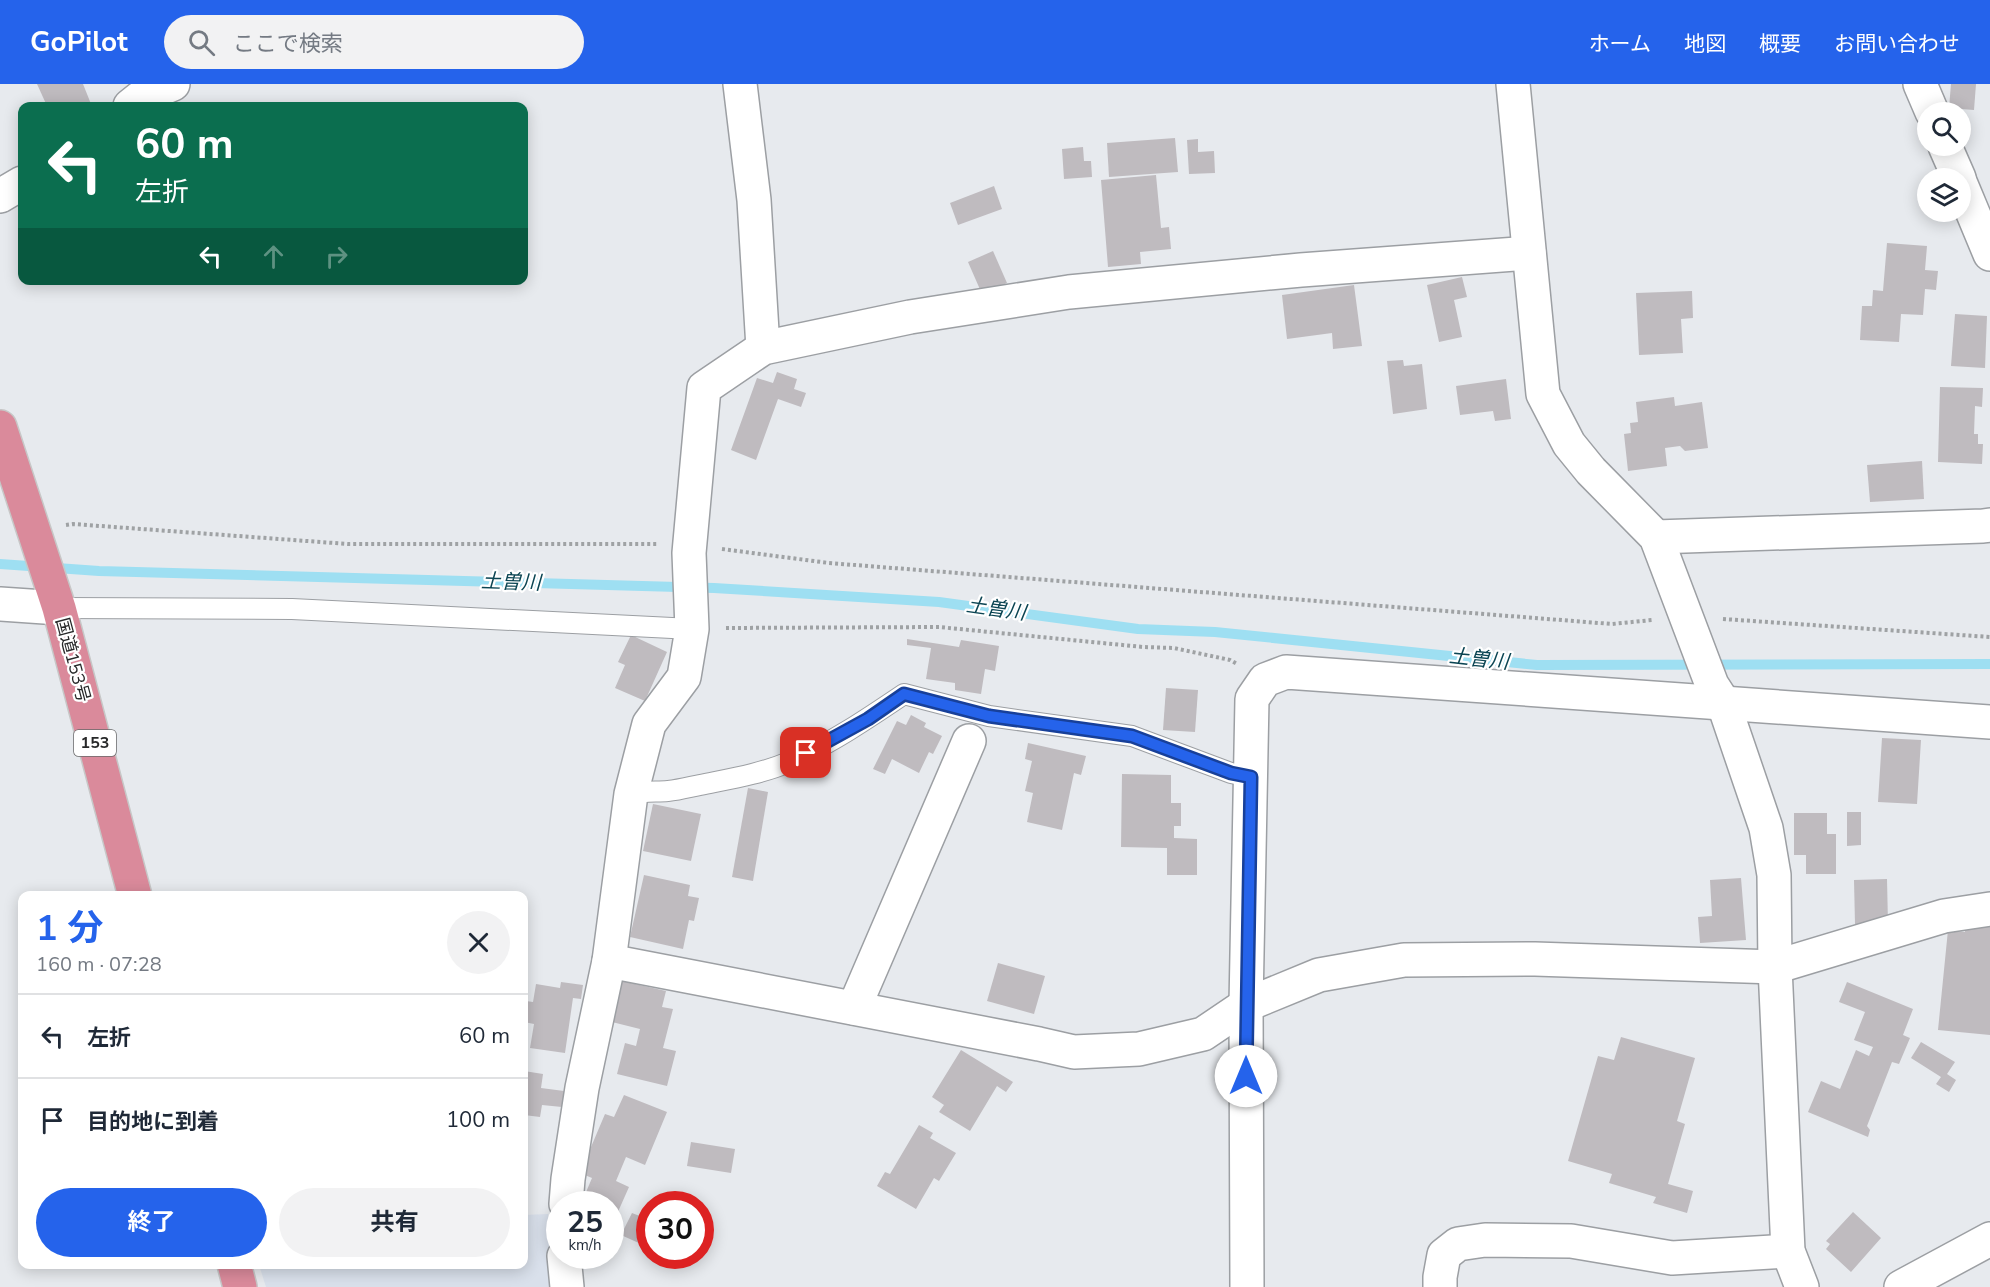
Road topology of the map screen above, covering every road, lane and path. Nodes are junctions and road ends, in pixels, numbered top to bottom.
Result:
1 (172, 84) edge
2 (740, 84) edge
3 (1513, 84) edge
4 (1920, 84) edge
5 (135, 102) edge
6 (1928, 102) edge
7 (18, 185) edge
8 (0, 196) edge
9 (1971, 208) edge
10 (1529, 253) junction
11 (1990, 255) edge
12 (763, 348) junction
13 (0, 427) edge
14 (1990, 525) edge
15 (1656, 537) junction
16 (38, 542) junction
17 (690, 549) junction
18 (56, 600) junction
19 (0, 604) edge
20 (692, 623) junction
21 (1690, 627) junction
22 (1990, 637) edge
23 (1265, 680) junction
24 (1717, 694) junction
25 (1990, 722) edge
26 (969, 741) dead end
27 (1251, 777) junction
28 (632, 794) junction
29 (134, 891) edge
30 (1990, 909) edge
31 (609, 961) junction
32 (1775, 968) junction
33 (1246, 1005) junction
34 (854, 1008) junction
35 (567, 1191) edge
36 (1990, 1239) edge
37 (1788, 1251) junction
38 (235, 1269) edge
39 (565, 1269) edge
40 (240, 1287) edge
41 (567, 1287) edge
42 (1247, 1287) edge
43 (1440, 1287) edge
44 (1802, 1287) edge
45 (1901, 1287) edge

1 - 5 street
2 - 12 street
3 - 10 street
4 - 6 street
7 - 8 street
9 - 11 street
10 - 12 street
10 - 15 street
12 - 17 street
13 - 16 highway, 国道153号 / 153
14 - 15 street
15 - 21 street
16 - 17 path
16 - 18 highway, 国道153号 / 153
17 - 20 street
17 - 21 path
18 - 19 street
18 - 20 lane
18 - 29 highway, 国道153号 / 153
20 - 23 path
20 - 28 street
21 - 22 path
21 - 24 street
23 - 24 street
23 - 27 street
24 - 25 street
24 - 32 street
26 - 34 street
27 - 28 lane
27 - 33 street
28 - 31 street
30 - 32 street
31 - 34 street
31 - 35 street
32 - 33 street
32 - 37 street
33 - 34 street
33 - 42 street
36 - 45 street
37 - 43 street
37 - 44 street
38 - 40 highway
39 - 41 street

